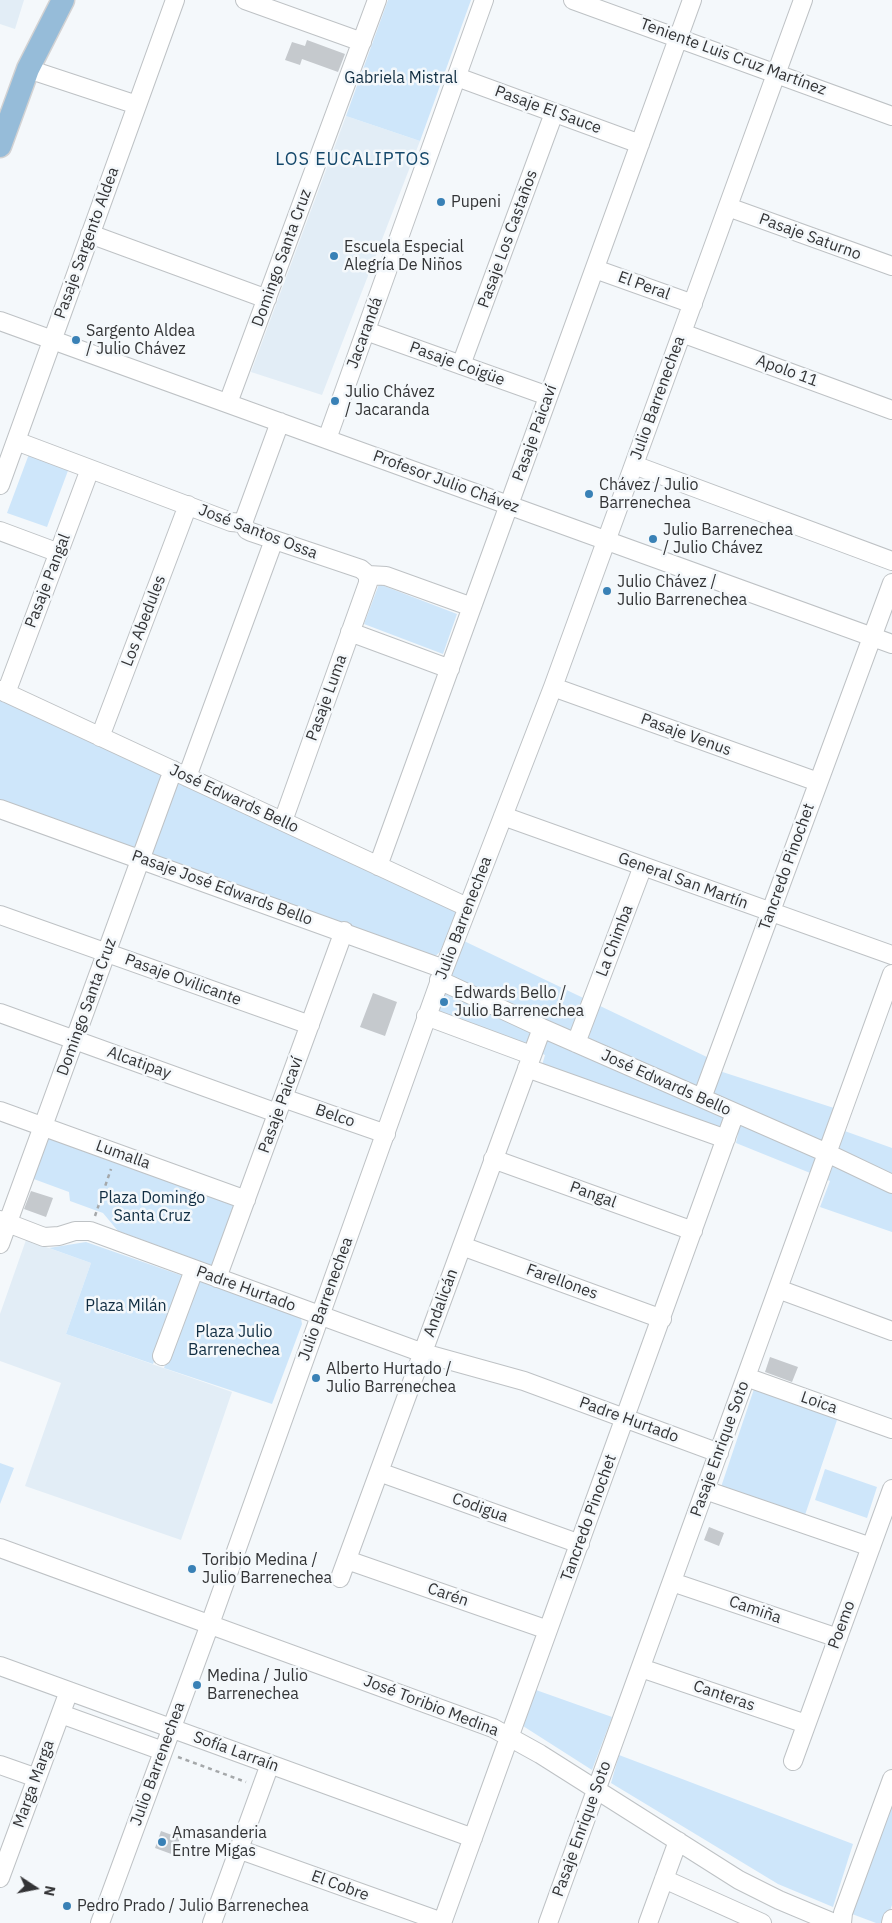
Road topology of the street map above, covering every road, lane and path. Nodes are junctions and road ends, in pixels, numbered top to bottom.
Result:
1 (48, 0) edge
2 (63, 0) edge
3 (176, 0) edge
4 (245, 0) edge
5 (377, 0) edge
6 (484, 0) edge
7 (573, 0) edge
8 (692, 0) edge
9 (804, 0) edge
10 (591, 3) edge
11 (678, 38) junction
12 (362, 42) junction
13 (28, 69) junction
14 (777, 73) junction
15 (457, 77) junction
16 (137, 105) junction
17 (554, 113) junction
18 (892, 116) edge
19 (640, 144) junction
20 (0, 146) edge
21 (728, 207) junction
22 (90, 234) junction
23 (892, 266) edge
24 (595, 269) junction
25 (267, 299) junction
26 (693, 304) junction
27 (0, 321) edge
28 (366, 331) junction
29 (682, 333) junction
30 (52, 340) junction
31 (462, 365) junction
32 (548, 396) junction
33 (228, 403) junction
34 (892, 410) edge
35 (280, 422) junction
36 (327, 439) junction
37 (16, 441) junction
38 (634, 465) junction
39 (90, 469) junction
40 (0, 486) edge
41 (188, 505) junction
42 (509, 505) junction
43 (243, 523) junction
44 (0, 531) edge
45 (274, 540) junction
46 (606, 540) junction
47 (59, 552) junction
48 (892, 561) edge
49 (368, 575) junction
50 (892, 583) edge
51 (472, 607) junction
52 (350, 632) junction
53 (872, 636) junction
54 (892, 644) edge
55 (450, 669) junction
56 (553, 687) junction
57 (3, 691) edge
58 (100, 736) junction
59 (180, 774) junction
60 (818, 782) junction
61 (0, 809) edge
62 (503, 816) junction
63 (282, 821) junction
64 (141, 859) junction
65 (378, 866) junction
66 (643, 866) junction
67 (467, 907) junction
68 (770, 912) junction
69 (0, 915) edge
70 (344, 931) junction
71 (107, 953) junction
72 (892, 955) edge
73 (441, 974) junction
74 (892, 974) edge
75 (0, 1013) edge
76 (426, 1016) junction
77 (310, 1025) junction
78 (542, 1028) junction
79 (75, 1040) junction
80 (576, 1043) junction
81 (529, 1061) junction
82 (702, 1098) junction
83 (280, 1105) junction
84 (0, 1111) edge
85 (735, 1113) junction
86 (44, 1127) junction
87 (386, 1134) junction
88 (726, 1139) junction
89 (117, 1153) junction
90 (827, 1153) junction
91 (493, 1159) junction
92 (892, 1184) edge
93 (246, 1200) junction
94 (4, 1221) edge
95 (90, 1231) junction
96 (693, 1231) junction
97 (0, 1244) edge
98 (462, 1246) junction
99 (194, 1270) junction
100 (217, 1278) junction
101 (778, 1289) junction
102 (320, 1316) junction
103 (662, 1319) junction
104 (892, 1331) edge
105 (423, 1353) junction
106 (162, 1356) dead end
107 (746, 1377) junction
108 (625, 1419) junction
109 (892, 1429) edge
110 (719, 1453) junction
111 (379, 1472) junction
112 (892, 1489) edge
113 (705, 1490) junction
114 (887, 1518) edge
115 (580, 1544) junction
116 (871, 1547) junction
117 (0, 1548) edge
118 (347, 1560) junction
119 (340, 1578) dead end
120 (672, 1582) junction
121 (210, 1624) junction
122 (548, 1630) junction
123 (838, 1638) junction
124 (0, 1666) edge
125 (641, 1668) junction
126 (69, 1691) junction
127 (61, 1714) junction
128 (806, 1724) junction
129 (172, 1728) junction
130 (510, 1736) junction
131 (163, 1752) junction
132 (793, 1761) dead end
133 (270, 1764) junction
134 (0, 1765) edge
135 (37, 1778) junction
136 (892, 1779) edge
137 (261, 1788) junction
138 (597, 1789) junction
139 (473, 1838) junction
140 (678, 1841) junction
141 (238, 1850) junction
142 (2, 1868) edge
143 (664, 1879) junction
144 (100, 1923) edge
145 (212, 1923) edge
146 (442, 1923) edge
147 (548, 1923) edge
148 (648, 1923) edge
149 (762, 1923) edge
150 (834, 1923) edge
151 (842, 1923) edge

1 - 13 main road
2 - 13 main road
3 - 16 street, Pasaje Sargento Aldea
4 - 12 street
5 - 12 street, Domingo Santa Cruz
6 - 15 street, Jacarandá
7 - 10 street, Teniente Luis Cruz Martínez
8 - 11 street, Pasaje Paicaví
9 - 14 street, Julio Barrenechea
10 - 11 street, Teniente Luis Cruz Martínez
11 - 14 street, Teniente Luis Cruz Martínez
11 - 19 street, Pasaje Paicaví
12 - 25 street, Domingo Santa Cruz
13 - 16 street
13 - 20 main road
14 - 18 street, Teniente Luis Cruz Martínez
14 - 21 street, Julio Barrenechea
15 - 17 street, Pasaje El Sauce
15 - 28 street, Jacarandá
16 - 22 street, Pasaje Sargento Aldea
17 - 19 street, Pasaje El Sauce
17 - 31 street, Pasaje Los Castaños
19 - 24 street, Pasaje Paicaví
21 - 23 street, Pasaje Saturno
21 - 26 street, Julio Barrenechea
22 - 25 street
22 - 30 street, Pasaje Sargento Aldea
24 - 26 street, El Peral
24 - 32 street, Pasaje Paicaví
25 - 33 street, Domingo Santa Cruz
26 - 29 street, Julio Barrenechea
27 - 30 street, Profesor Julio Chávez
28 - 31 street, Pasaje Coigüe
28 - 36 street, Jacarandá
29 - 34 street, Apolo 11
29 - 38 street, Julio Barrenechea
30 - 33 street, Profesor Julio Chávez
30 - 37 street, Pasaje Sargento Aldea
31 - 32 street, Pasaje Coigüe
32 - 42 street, Pasaje Paicaví
33 - 35 street, Profesor Julio Chávez
35 - 36 street, Profesor Julio Chávez
35 - 43 street
36 - 42 street, Profesor Julio Chávez
37 - 39 street, José Santos Ossa
37 - 40 street, Pasaje Sargento Aldea
38 - 46 street, Julio Barrenechea
38 - 48 street
39 - 41 street, José Santos Ossa
39 - 47 street, Pasaje Pangal
41 - 43 street, José Santos Ossa
41 - 58 street, Los Abedules
42 - 46 street, Profesor Julio Chávez
42 - 51 street, Pasaje Paicaví
43 - 45 street, José Santos Ossa
44 - 47 street
45 - 49 street, José Santos Ossa
45 - 59 street, Domingo Santa Cruz
46 - 53 street, Profesor Julio Chávez
46 - 56 street, Julio Barrenechea
47 - 57 street, Pasaje Pangal
49 - 51 street, José Santos Ossa
49 - 52 street, Pasaje Luma
50 - 53 street, Tancredo Pinochet
51 - 55 street, Pasaje Paicaví
52 - 55 street
52 - 63 street, Pasaje Luma
53 - 54 street, Profesor Julio Chávez
53 - 60 street, Tancredo Pinochet
55 - 65 street, Pasaje Paicaví
56 - 60 street, Pasaje Venus
56 - 62 street, Julio Barrenechea
57 - 58 street, José Edwards Bello
58 - 59 street, José Edwards Bello
59 - 63 street, José Edwards Bello
59 - 64 street, Domingo Santa Cruz
60 - 68 street, Tancredo Pinochet
61 - 64 street, Pasaje José Edwards Bello
62 - 66 street, General San Martín
62 - 67 street, Julio Barrenechea
63 - 65 street, José Edwards Bello
64 - 70 street, Pasaje José Edwards Bello
64 - 71 street, Domingo Santa Cruz
65 - 67 street, José Edwards Bello
66 - 68 street, General San Martín
66 - 80 street, La Chimba
67 - 73 street, Julio Barrenechea
68 - 72 street, General San Martín
68 - 82 street, Tancredo Pinochet
69 - 71 street, Pasaje Ovilicante
70 - 73 street, Pasaje José Edwards Bello
70 - 77 street, Pasaje Paicaví
71 - 77 street, Pasaje Ovilicante
71 - 79 street, Domingo Santa Cruz
73 - 76 street, Julio Barrenechea
73 - 78 street, José Edwards Bello
74 - 90 street, Pasaje Enrique Soto
75 - 79 street, Alcatipay
76 - 81 street, José Edwards Bello
76 - 87 street, Julio Barrenechea
77 - 83 street, Pasaje Paicaví
78 - 80 street, José Edwards Bello
78 - 81 street, Andalicán
79 - 83 street, Alcatipay
79 - 86 street, Domingo Santa Cruz
80 - 82 street, José Edwards Bello
81 - 88 street, José Edwards Bello
81 - 91 street, Andalicán
82 - 85 street, José Edwards Bello
83 - 87 street, Belco
83 - 93 street, Pasaje Paicaví
84 - 86 street, Lumalla
85 - 88 street, Tancredo Pinochet
85 - 90 street, José Edwards Bello
86 - 89 street, Lumalla
86 - 94 street, Domingo Santa Cruz
87 - 102 street, Julio Barrenechea
88 - 96 street, Tancredo Pinochet
89 - 93 street, Lumalla
89 - 95 path
90 - 92 street, José Edwards Bello
90 - 101 street, Pasaje Enrique Soto
91 - 96 street, Pangal
91 - 98 street, Andalicán
93 - 100 street, Pasaje Paicaví
94 - 95 street, Padre Hurtado
94 - 97 street, Domingo Santa Cruz
95 - 99 street, Padre Hurtado
96 - 103 street, Tancredo Pinochet
98 - 103 street, Farellones
98 - 105 street, Andalicán
99 - 100 street, Padre Hurtado
99 - 106 street
100 - 102 street, Padre Hurtado
101 - 104 street
101 - 107 street, Pasaje Enrique Soto
102 - 105 street, Padre Hurtado
102 - 121 street, Julio Barrenechea
103 - 108 street, Tancredo Pinochet
105 - 108 street, Padre Hurtado
105 - 111 street, Andalicán
107 - 109 street, Loica
107 - 110 street, Pasaje Enrique Soto
108 - 110 street, Padre Hurtado
108 - 115 street, Tancredo Pinochet
110 - 113 street, Pasaje Enrique Soto
111 - 115 street, Codigua
111 - 118 street, Andalicán
112 - 114 street, Poemo
113 - 116 street
113 - 120 street, Pasaje Enrique Soto
114 - 116 street, Poemo
115 - 122 street, Tancredo Pinochet
116 - 123 street, Poemo
117 - 121 street, José Toribio Medina
118 - 119 street, Andalicán
118 - 122 street, Carén
120 - 123 street, Camiña
120 - 125 street, Pasaje Enrique Soto
121 - 129 street, Julio Barrenechea
121 - 130 street, José Toribio Medina
122 - 130 street, Tancredo Pinochet
123 - 128 street, Poemo
124 - 126 street, Sofía Larraín
125 - 128 street, Canteras
125 - 138 street, Pasaje Enrique Soto
126 - 127 street, Marga Marga
126 - 129 street, Sofía Larraín
127 - 131 street
127 - 135 street, Marga Marga
128 - 132 street, Poemo
129 - 131 street, Julio Barrenechea
129 - 133 street, Sofía Larraín
130 - 138 street, José Toribio Medina
130 - 139 street, Tancredo Pinochet
131 - 137 path
131 - 144 street, Julio Barrenechea
133 - 137 street
133 - 139 street, Sofía Larraín
134 - 135 street
135 - 142 street, Marga Marga
136 - 151 street
137 - 141 street
138 - 140 street, José Toribio Medina
138 - 147 street, Pasaje Enrique Soto
139 - 146 street, Tancredo Pinochet
140 - 143 street
140 - 150 street, José Toribio Medina
141 - 145 street
141 - 146 street, El Cobre
143 - 148 street
143 - 149 street

